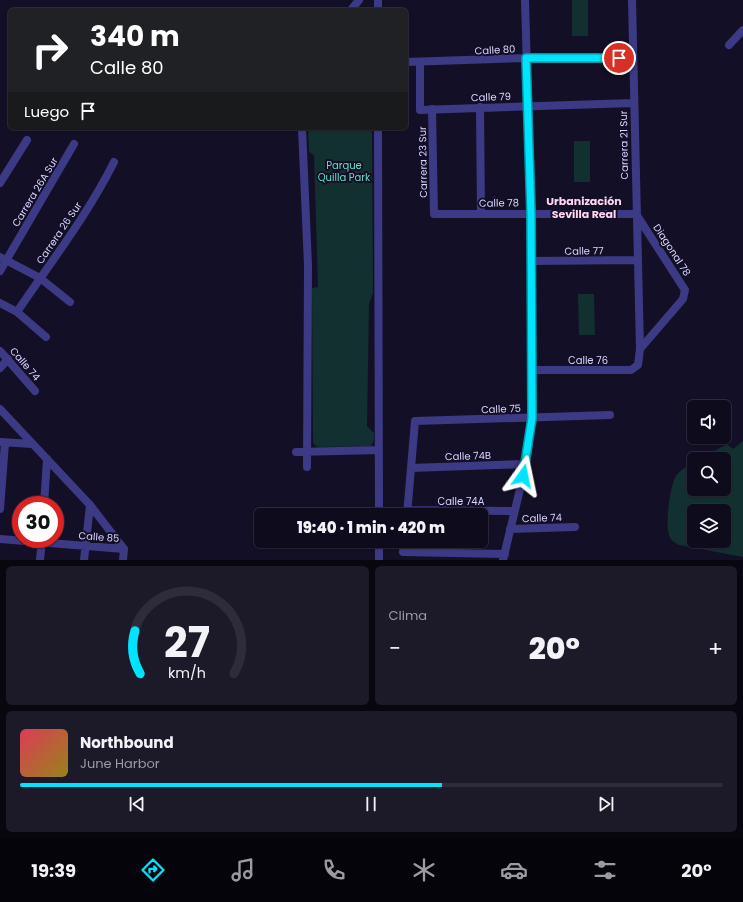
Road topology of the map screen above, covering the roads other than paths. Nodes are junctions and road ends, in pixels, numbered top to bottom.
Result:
1 (360, 0) edge
2 (525, 0) edge
3 (632, 0) edge
4 (352, 8) edge
5 (743, 30) edge
6 (729, 45) dead end
7 (526, 58) junction
8 (633, 58) junction
9 (408, 62) edge
10 (420, 62) junction
11 (633, 103) junction
12 (528, 106) junction
13 (480, 107) junction
14 (432, 109) junction
15 (302, 130) edge
16 (378, 130) edge
17 (27, 140) dead end
18 (74, 144) dead end
19 (114, 162) dead end
20 (0, 183) edge
21 (531, 213) junction
22 (434, 214) joint
23 (481, 214) junction
24 (636, 214) junction
25 (3, 258) edge
26 (637, 260) junction
27 (531, 261) junction
28 (0, 271) edge
29 (40, 278) junction
30 (70, 302) dead end
31 (0, 303) edge
32 (17, 312) junction
33 (46, 337) dead end
34 (640, 349) junction
35 (0, 351) edge
36 (8, 359) junction
37 (640, 361) joint
38 (0, 368) edge
39 (531, 370) junction
40 (35, 391) dead end
41 (0, 409) edge
42 (610, 415) dead end
43 (532, 418) junction
44 (3, 442) edge
45 (32, 444) junction
46 (379, 450) junction
47 (296, 452) dead end
48 (307, 452) junction
49 (47, 459) junction
50 (526, 464) junction
51 (307, 467) dead end
52 (411, 468) junction
53 (45, 496) edge
54 (90, 505) junction
55 (379, 508) edge
56 (407, 508) edge
57 (0, 509) edge
58 (488, 511) edge
59 (514, 511) junction
60 (575, 527) dead end
61 (510, 528) junction
62 (0, 539) edge
63 (12, 540) edge
64 (64, 544) edge
65 (85, 546) junction
66 (41, 548) edge
67 (379, 548) edge
68 (403, 548) edge
69 (124, 549) junction
70 (504, 557) edge
71 (40, 560) edge
72 (84, 560) edge
73 (123, 560) edge
74 (379, 560) edge

1 - 4 street
2 - 7 street
3 - 8 street, Carrera 21 Sur
5 - 6 street
7 - 8 street, Calle 80
7 - 10 street, Calle 80
7 - 12 street
8 - 11 street, Carrera 21 Sur
9 - 10 street, Calle 80
10 - 14 street, Calle 79
11 - 12 street, Calle 79
11 - 24 street, Carrera 21 Sur
12 - 13 street, Calle 79
12 - 21 street
13 - 14 street, Calle 79
13 - 23 street
14 - 22 street, Carrera 23 Sur
15 - 48 street
16 - 46 street
17 - 20 street
18 - 25 street, Carrera 26A Sur
19 - 29 street, Carrera 26 Sur
21 - 23 street, Calle 78
21 - 24 street, Calle 78
21 - 27 street
22 - 23 street, Calle 78
24 - 26 street, Carrera 21 Sur
24 - 34 street, Diagonal 78
25 - 28 street, Carrera 26A Sur
25 - 29 street
26 - 27 street, Calle 77
26 - 34 street, Carrera 21 Sur
27 - 39 street
29 - 30 street
29 - 32 street, Carrera 26 Sur
31 - 32 street
32 - 33 street
34 - 37 street, Carrera 21 Sur
35 - 36 street, Calle 74
36 - 38 street
36 - 40 street, Calle 74
37 - 39 street, Calle 76
39 - 43 street
41 - 45 street
42 - 43 street, Calle 75
43 - 50 street
43 - 52 street, Calle 75
44 - 45 street
44 - 57 street
45 - 49 street
46 - 48 street
46 - 55 street
47 - 48 street
48 - 51 street
49 - 53 street
49 - 54 street
50 - 52 street, Calle 74B
50 - 59 street
52 - 56 street
54 - 65 street
54 - 69 street
58 - 59 street, Calle 74A
59 - 61 street
60 - 61 street, Calle 74
61 - 70 street
62 - 63 street, Calle 85
64 - 65 street, Calle 85
65 - 69 street, Calle 85
65 - 72 street
66 - 71 street
67 - 74 street
68 - 70 street
69 - 73 street

